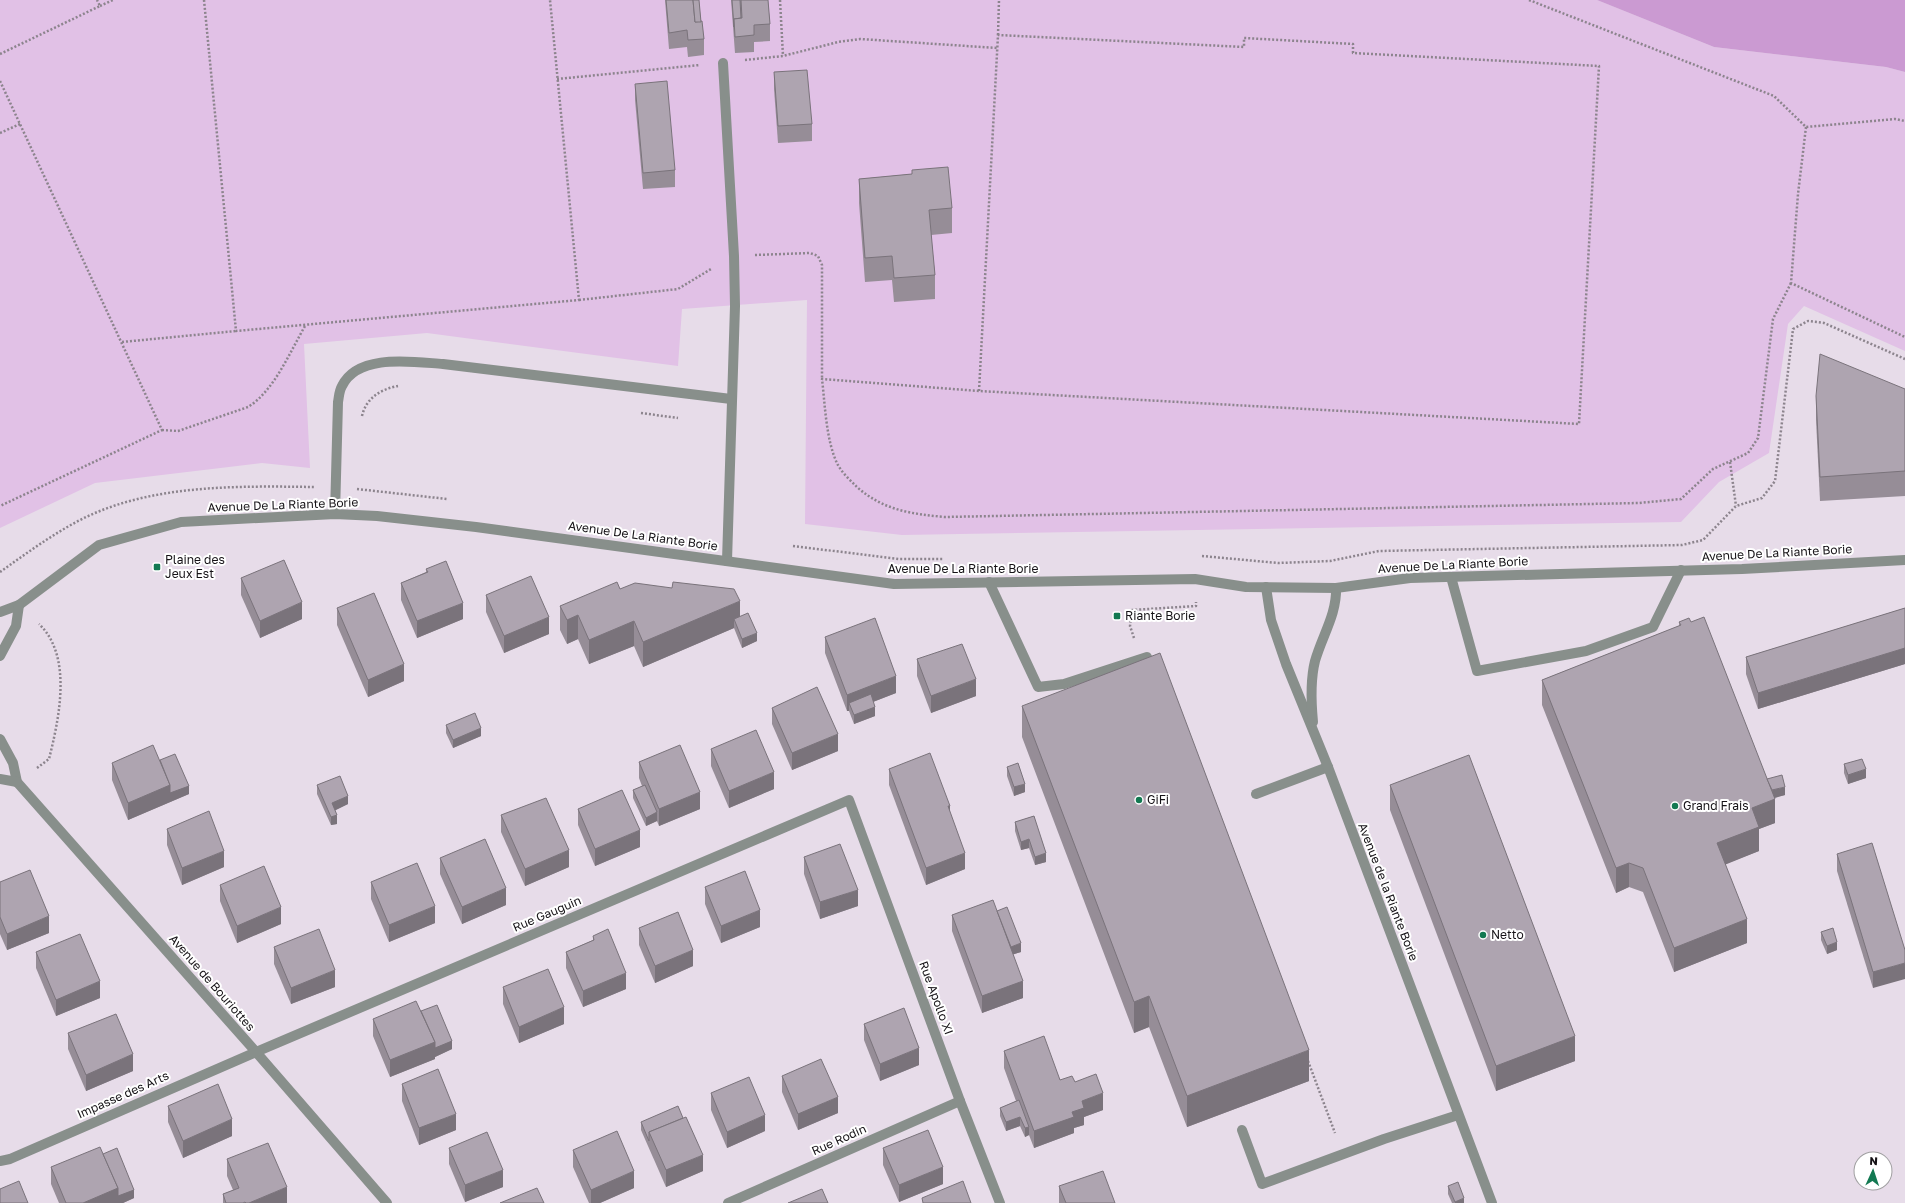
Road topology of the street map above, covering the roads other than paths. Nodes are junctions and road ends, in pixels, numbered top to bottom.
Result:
1 (723, 63) road end
2 (731, 399) junction
3 (335, 514) junction
4 (1905, 560) edge
5 (727, 561) junction
6 (1682, 570) junction
7 (1451, 577) junction
8 (989, 582) junction
9 (1266, 587) junction
10 (1336, 588) junction
11 (19, 605) junction
12 (0, 612) edge
13 (0, 656) edge
14 (1147, 657) edge
15 (1313, 730) junction
16 (0, 739) edge
17 (1328, 767) junction
18 (0, 779) edge
19 (17, 782) junction
20 (1256, 794) dead end
21 (849, 800) joint
22 (256, 1052) junction
23 (960, 1101) junction
24 (1458, 1115) junction
25 (1242, 1130) dead end
26 (0, 1160) edge
27 (386, 1203) edge
28 (728, 1203) edge
29 (1000, 1203) edge
30 (1492, 1203) edge

1 - 2 street
2 - 3 street
2 - 5 street
3 - 5 street, Avenue De La Riante Borie
3 - 11 street, Avenue De La Riante Borie
4 - 6 street, Avenue De La Riante Borie
5 - 8 street, Avenue De La Riante Borie
6 - 7 street, Avenue De La Riante Borie
6 - 7 street
7 - 10 street, Avenue De La Riante Borie
8 - 9 street, Avenue De La Riante Borie
8 - 14 street
9 - 10 street, Avenue De La Riante Borie
9 - 15 street, Avenue de la Riante Borie
10 - 15 street
11 - 12 street, Avenue De La Riante Borie
11 - 13 street
15 - 17 street, Avenue de la Riante Borie
16 - 19 street, Avenue de Bouriottes
17 - 20 street
17 - 24 street, Avenue de la Riante Borie
18 - 19 street
19 - 22 street, Avenue de Bouriottes
21 - 22 street, Rue Gauguin
21 - 23 street, Rue Apollo XI
22 - 26 street, Impasse des Arts
22 - 27 street, Avenue de Bouriottes
23 - 28 street, Rue Rodin
23 - 29 street, Rue Apollo XI
24 - 25 street
24 - 30 street, Avenue de la Riante Borie

